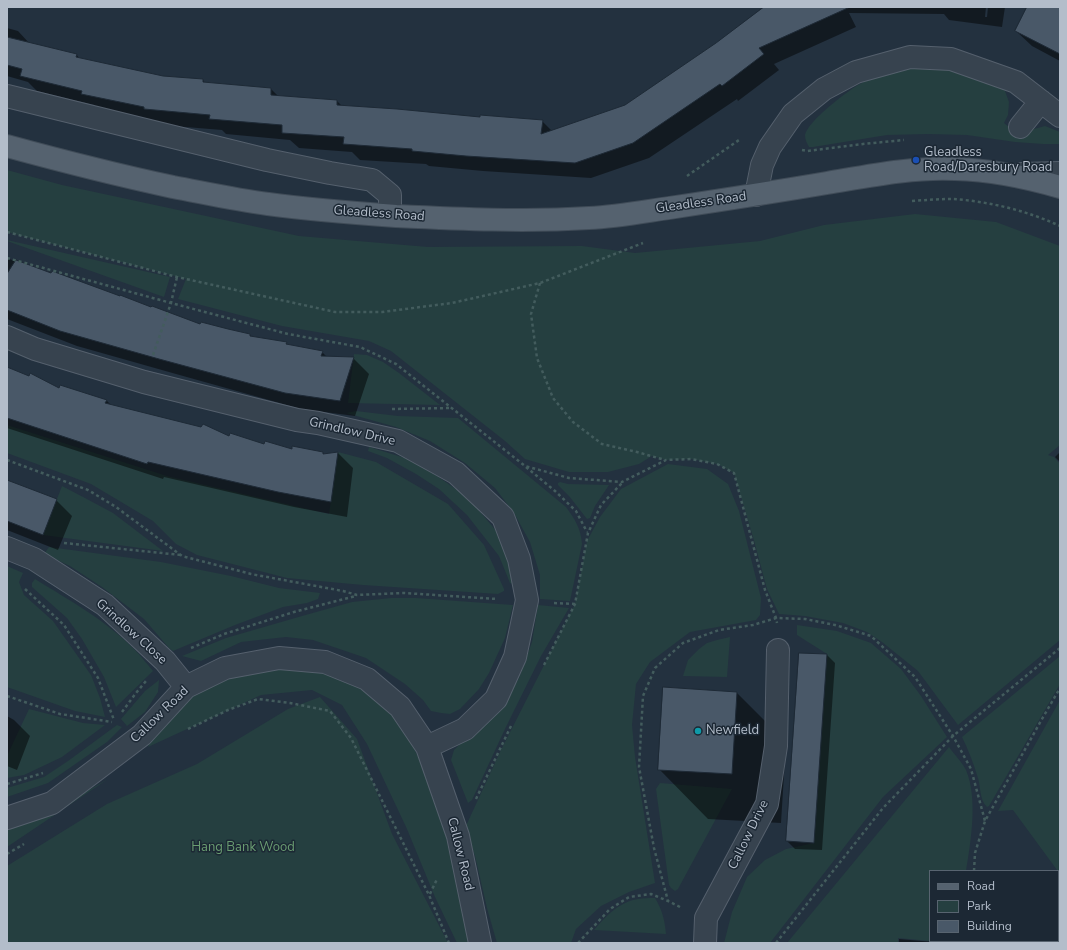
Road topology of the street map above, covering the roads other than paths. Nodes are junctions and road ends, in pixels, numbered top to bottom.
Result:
1 (7, 96) edge
2 (1041, 101) junction
3 (1060, 116) edge
4 (1020, 127) dead end
5 (7, 146) edge
6 (1060, 173) edge
7 (1009, 175) junction
8 (1060, 187) edge
9 (756, 195) junction
10 (390, 215) junction
11 (7, 338) edge
12 (7, 548) edge
13 (778, 650) road end
14 (186, 687) junction
15 (427, 747) junction
16 (7, 818) edge
17 (480, 943) edge
18 (705, 943) edge

1 - 10 street
2 - 3 street, Gleadless Road
2 - 4 street
2 - 9 street, Gleadless Road
5 - 10 main road, Gleadless Road
6 - 7 street
7 - 8 main road, Gleadless Road
7 - 9 main road, Gleadless Road
9 - 10 main road, Gleadless Road
11 - 15 street, Grindlow Drive
12 - 14 street, Grindlow Close
13 - 18 street, Callow Drive
14 - 15 street, Callow Road
14 - 16 street, Callow Road
15 - 17 street, Callow Road

